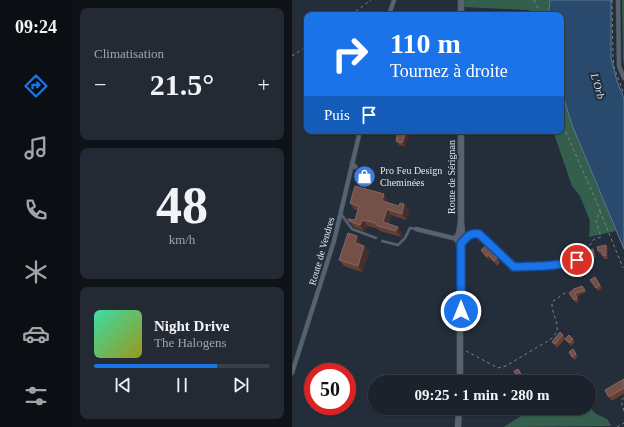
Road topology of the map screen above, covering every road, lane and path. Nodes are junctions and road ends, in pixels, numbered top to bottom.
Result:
1 (371, 0) edge
2 (394, 0) edge
3 (461, 0) edge
4 (534, 0) edge
5 (618, 0) edge
6 (354, 12) edge
7 (390, 12) edge
8 (461, 12) edge
9 (540, 12) edge
10 (304, 48) edge
11 (292, 56) edge
12 (624, 78) edge
13 (564, 128) edge
14 (359, 134) edge
15 (461, 134) edge
16 (352, 163) junction
17 (361, 174) dead end
18 (600, 210) junction
19 (341, 213) junction
20 (416, 229) joint
21 (461, 237) junction
22 (376, 238) dead end
23 (382, 241) dead end
24 (586, 251) joint
25 (623, 268) dead end
26 (568, 291) dead end
27 (460, 348) junction
28 (292, 373) edge
29 (460, 375) edge
30 (624, 398) edge
31 (624, 411) edge
32 (459, 415) edge
33 (624, 423) edge
34 (458, 427) edge
35 (617, 427) edge

1 - 6 path
2 - 7 street
3 - 8 main road
4 - 9 path
5 - 12 street
10 - 11 path
13 - 18 path
14 - 16 street, Route de Vendres
15 - 21 main road, Route de Sérignan
16 - 17 street
16 - 19 street, Route de Vendres
18 - 24 path
18 - 25 path
19 - 22 lane
19 - 28 street, Route de Vendres
20 - 21 street
20 - 23 lane
21 - 24 street
21 - 27 main road, Route de Sérignan
26 - 27 path
27 - 29 main road, Route de Sérignan
30 - 31 path
32 - 34 main road
33 - 35 path

